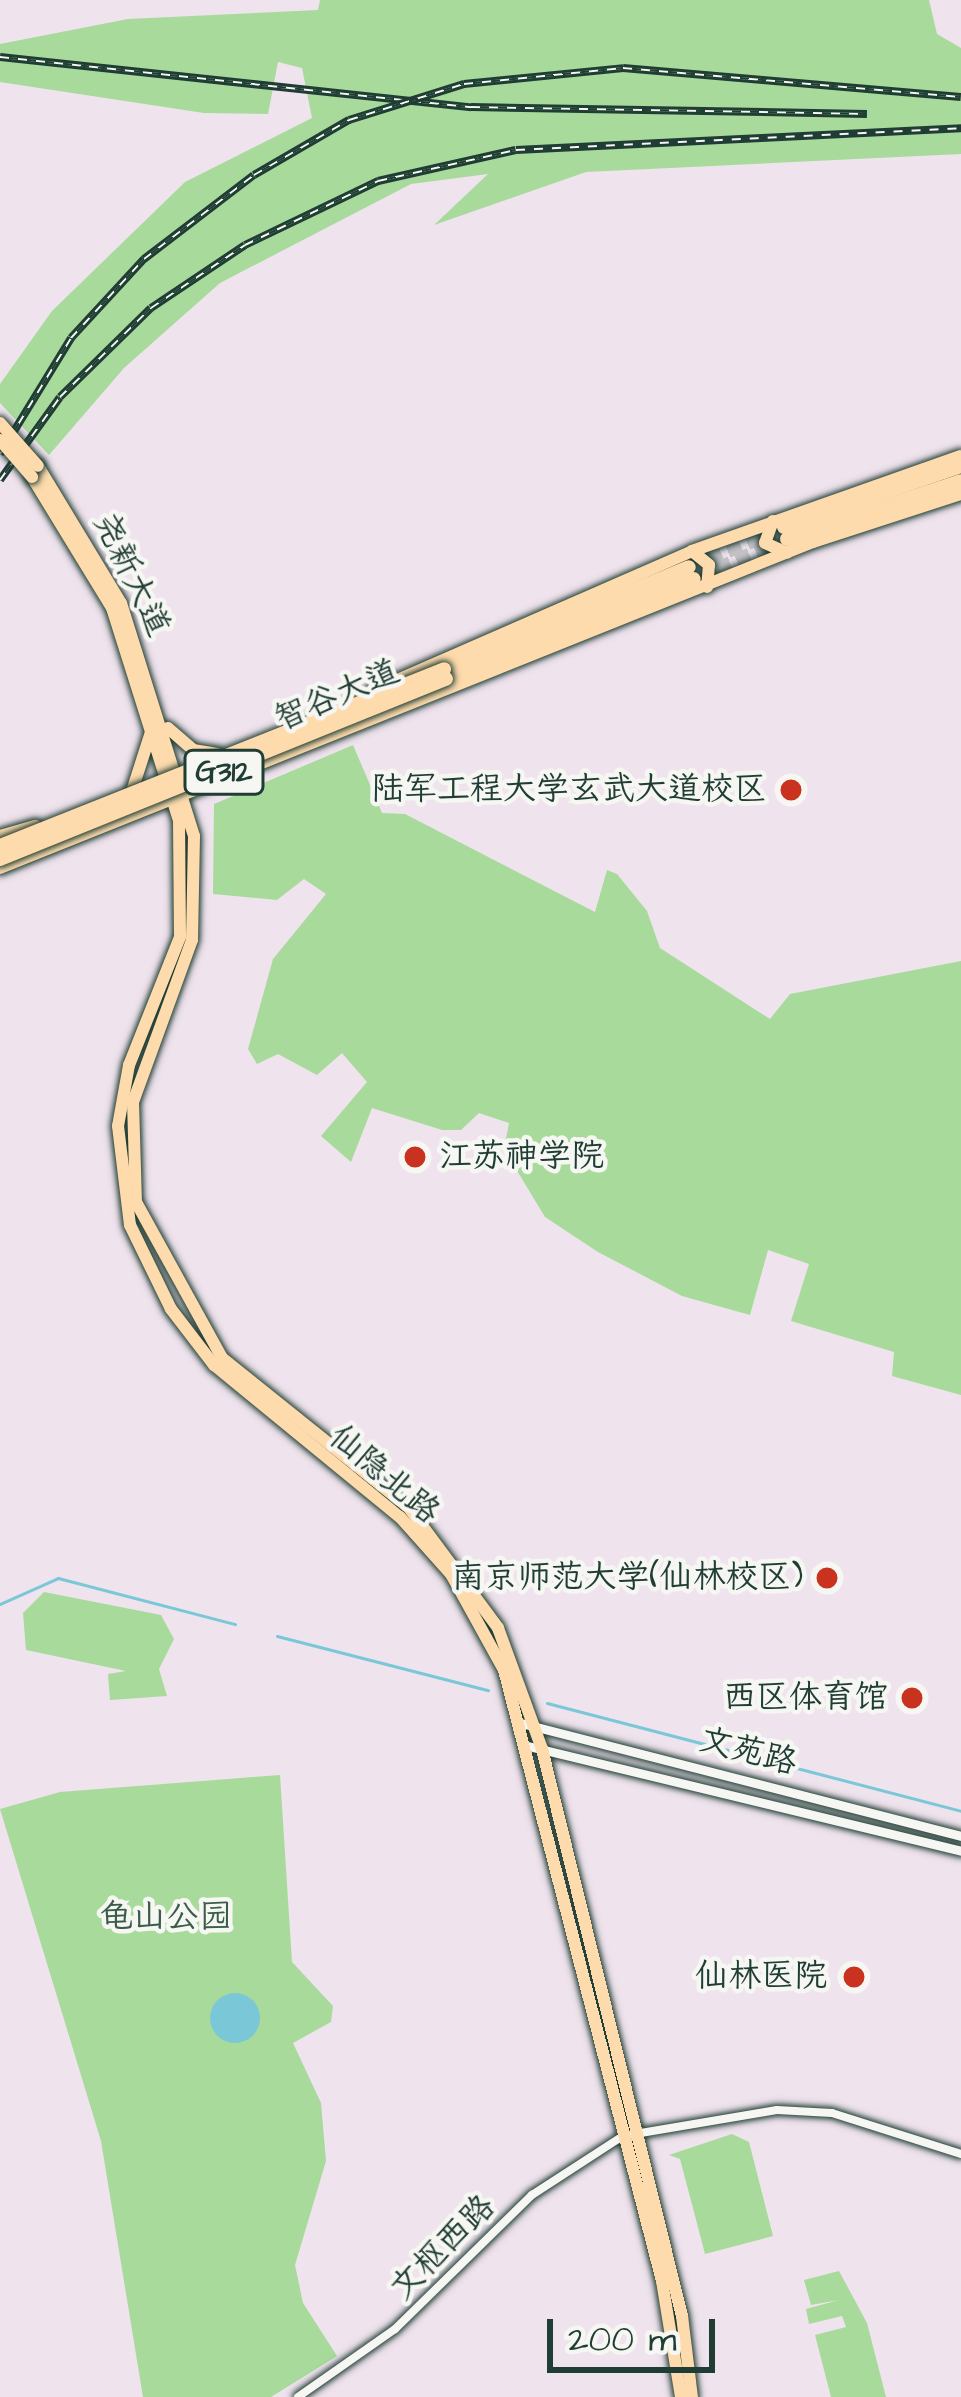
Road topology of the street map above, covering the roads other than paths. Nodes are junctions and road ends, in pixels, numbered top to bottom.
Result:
1 (0, 423) edge
2 (0, 440) edge
3 (961, 456) edge
4 (961, 466) edge
5 (35, 471) junction
6 (961, 488) edge
7 (886, 513) joint
8 (784, 534) junction
9 (695, 571) junction
10 (445, 674) junction
11 (158, 724) junction
12 (218, 754) junction
13 (171, 772) junction
14 (133, 788) junction
15 (180, 801) junction
16 (0, 836) edge
17 (0, 846) edge
18 (0, 863) edge
19 (528, 1723) junction
20 (535, 1747) junction
21 (816, 1798) junction
22 (811, 1814) junction
23 (961, 1836) edge
24 (961, 1851) edge
25 (628, 2134) junction
26 (961, 2154) edge
27 (298, 2397) edge
28 (681, 2397) edge
29 (692, 2397) edge

1 - 5 main road, 尧新大道, bridge
2 - 5 main road, 尧新大道, bridge
3 - 8 main road
4 - 8 highway
5 - 11 main road, 尧新大道
6 - 7 highway
6 - 8 highway
7 - 8 main road
8 - 9 main road
8 - 9 main road
9 - 10 highway, 智谷大道 / G312
9 - 12 main road
9 - 15 main road
10 - 17 highway, 智谷大道 / G312, bridge
10 - 18 highway, 智谷大道 / G312, bridge
11 - 12 main road
11 - 13 main road, 尧新大道
11 - 14 main road
12 - 13 main road
13 - 14 main road
13 - 15 main road, 仙隐北路
14 - 16 main road
15 - 18 main road
15 - 19 main road, 仙隐北路
19 - 20 main road, 仙隐北路
19 - 21 main road, 文苑路
20 - 22 main road, 文苑路
20 - 25 main road, 仙隐北路
21 - 22 street
21 - 23 main road, 文苑路
22 - 24 main road, 文苑路
25 - 26 street
25 - 27 street, 文枢西路
25 - 28 main road, 仙隐北路
25 - 29 main road, 仙隐北路

